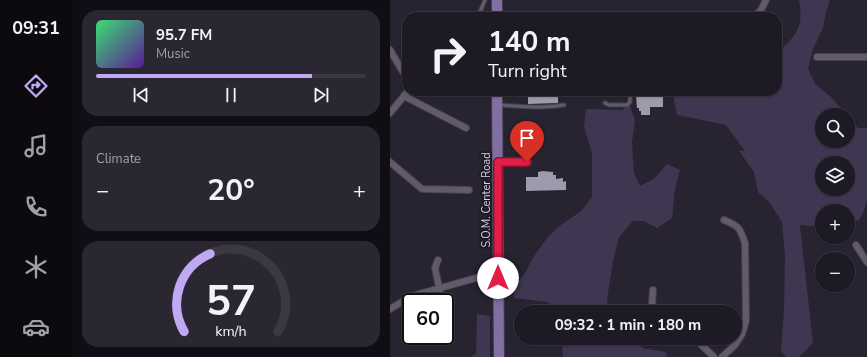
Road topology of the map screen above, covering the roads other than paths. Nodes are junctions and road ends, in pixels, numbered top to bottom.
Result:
1 (485, 0) edge
2 (497, 0) edge
3 (766, 0) edge
4 (480, 12) edge
5 (497, 12) edge
6 (759, 12) edge
7 (390, 50) edge
8 (816, 57) dead end
9 (867, 57) edge
10 (402, 70) edge
11 (404, 96) edge
12 (411, 96) edge
13 (497, 96) edge
14 (630, 96) edge
15 (605, 103) dead end
16 (497, 105) junction
17 (564, 105) dead end
18 (390, 113) edge
19 (466, 128) dead end
20 (390, 162) edge
21 (498, 162) junction
22 (527, 162) dead end
23 (468, 190) dead end
24 (724, 220) dead end
25 (856, 246) dead end
26 (438, 260) dead end
27 (867, 262) edge
28 (498, 278) junction
29 (438, 288) junction
30 (653, 290) dead end
31 (439, 293) edge
32 (653, 305) edge
33 (390, 309) edge
34 (701, 345) edge
35 (499, 357) edge
36 (714, 357) edge
37 (722, 357) edge

1 - 4 lane
2 - 5 main road
3 - 6 street
7 - 10 street
8 - 9 street
11 - 18 street
12 - 19 street
13 - 16 main road, S.O.M. Center Road
14 - 15 lane
16 - 17 lane
16 - 21 main road, S.O.M. Center Road
20 - 23 street
21 - 22 lane
21 - 28 main road, S.O.M. Center Road
24 - 37 street
25 - 27 street
26 - 29 street
28 - 29 street
28 - 35 main road, S.O.M. Center Road
29 - 31 street
29 - 33 street
30 - 32 street
34 - 36 street

